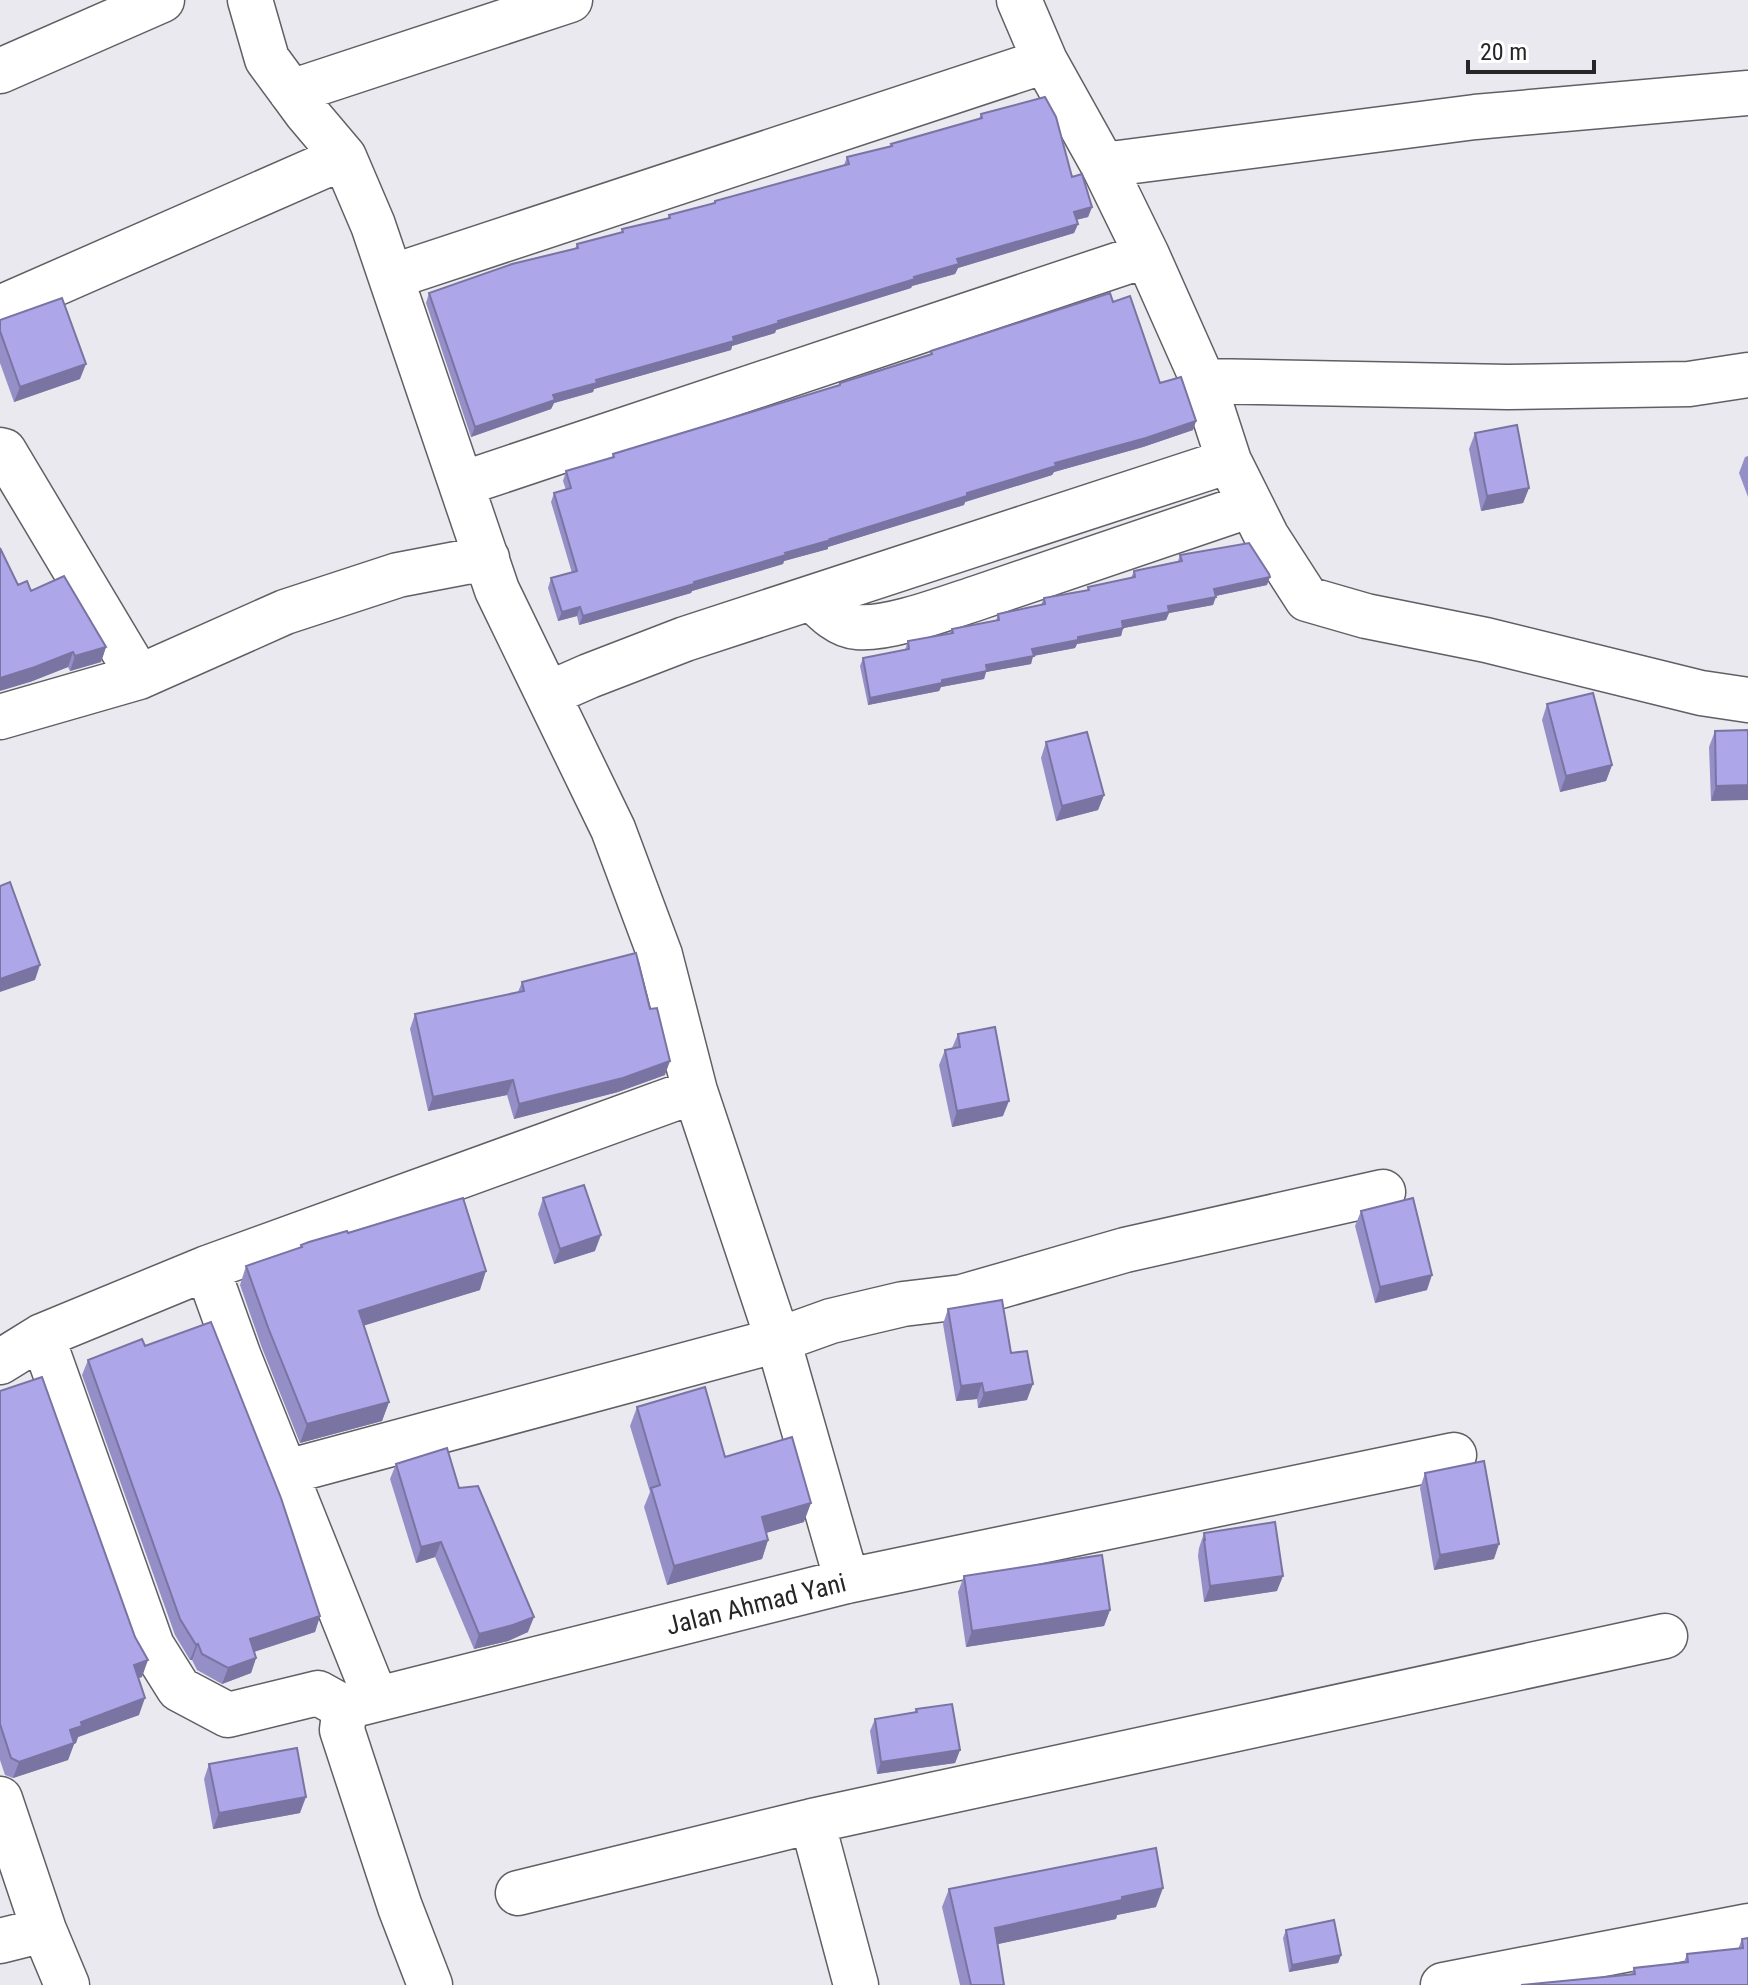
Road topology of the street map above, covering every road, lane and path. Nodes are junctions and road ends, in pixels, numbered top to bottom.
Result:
1 (162, 0) edge
2 (250, 0) edge
3 (570, 0) edge
4 (1019, 0) edge
5 (1045, 61) junction
6 (0, 71) edge
7 (291, 92) junction
8 (1748, 93) edge
9 (344, 157) junction
10 (1103, 165) junction
11 (1147, 255) junction
12 (391, 277) junction
13 (0, 308) edge
14 (1748, 375) edge
15 (1203, 381) junction
16 (0, 450) edge
17 (1229, 461) junction
18 (462, 484) junction
19 (1251, 505) junction
20 (487, 558) junction
21 (812, 598) junction
22 (139, 677) junction
23 (548, 694) junction
24 (1748, 700) edge
25 (0, 717) edge
26 (695, 1091) junction
27 (1383, 1192) dead end
28 (207, 1268) junction
29 (42, 1336) junction
30 (778, 1340) junction
31 (0, 1362) edge
32 (1454, 1455) dead end
33 (287, 1472) junction
34 (847, 1581) junction
35 (1665, 1636) dead end
36 (360, 1706) junction
37 (0, 1799) edge
38 (812, 1821) junction
39 (518, 1893) dead end
40 (1748, 1926) edge
41 (44, 1930) junction
42 (0, 1941) edge
43 (67, 1985) edge
44 (430, 1985) edge
45 (856, 1985) edge
46 (1443, 1985) edge

1 - 6 street
2 - 7 street
3 - 7 street
4 - 5 street
5 - 10 street
5 - 12 street
7 - 9 street
8 - 10 street
9 - 12 street
9 - 13 street
10 - 11 street
11 - 15 street
11 - 18 street
12 - 18 street
14 - 15 street
15 - 17 street
16 - 22 street
17 - 19 street
17 - 21 street
18 - 20 street
19 - 21 street
19 - 24 street
20 - 22 street
20 - 23 street
21 - 23 street
22 - 25 street
23 - 26 street
26 - 28 street
26 - 30 street
27 - 30 street
28 - 29 street
28 - 33 street
29 - 31 street
29 - 36 street
30 - 33 street
30 - 34 street
32 - 34 street, Jalan Ahmad Yani
33 - 36 street
34 - 36 street, Jalan Ahmad Yani
35 - 38 street
36 - 44 street
37 - 41 street
38 - 39 street
38 - 45 street
40 - 46 street
41 - 42 street
41 - 43 street

